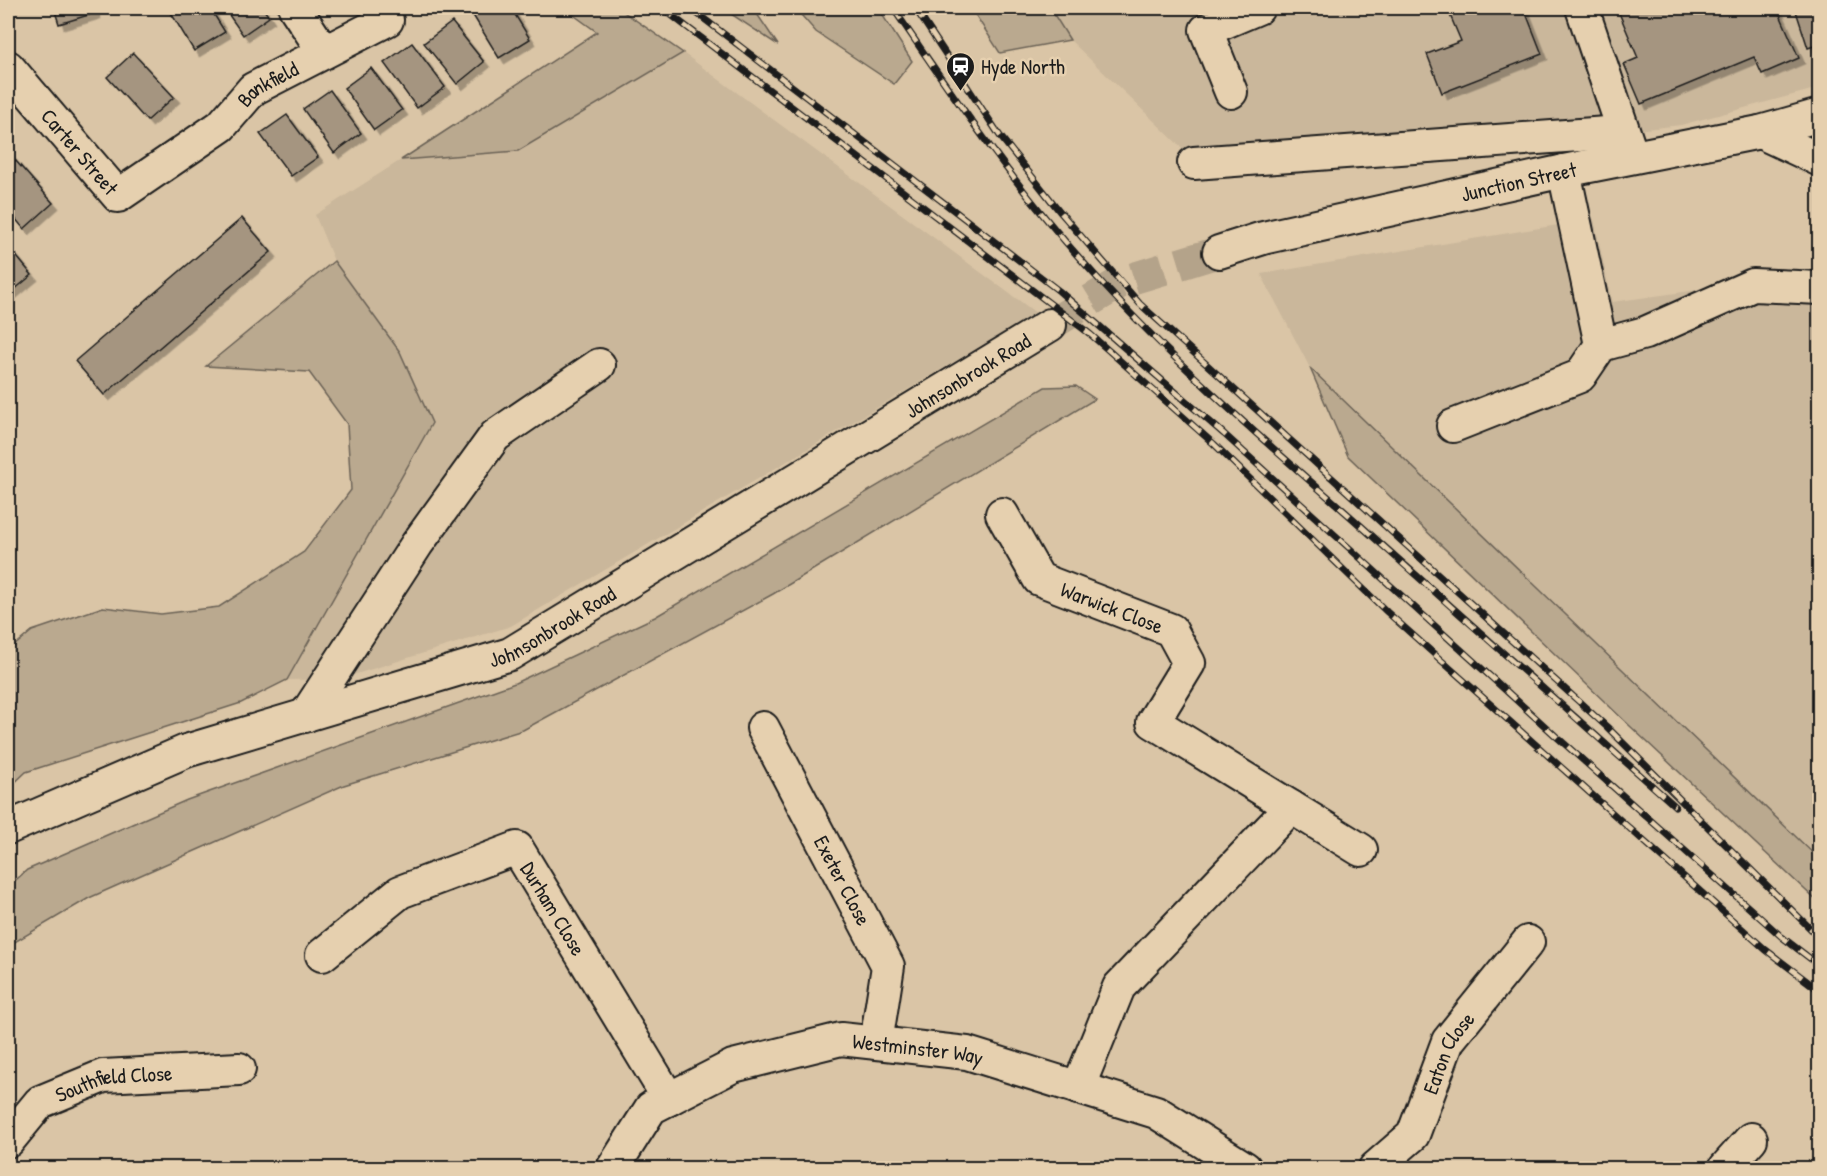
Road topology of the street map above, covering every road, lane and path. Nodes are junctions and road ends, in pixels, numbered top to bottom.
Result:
1 (295, 8) edge
2 (1258, 8) edge
3 (1582, 8) edge
4 (387, 20) dead end
5 (324, 52) junction
6 (8, 67) edge
7 (1232, 92) dead end
8 (1820, 115) edge
9 (221, 126) joint
10 (1760, 132) junction
11 (1632, 157) junction
12 (1820, 160) edge
13 (1194, 164) dead end
14 (1564, 171) junction
15 (1219, 252) tunnel mouth
16 (1820, 288) edge
17 (1050, 325) tunnel mouth
18 (1601, 345) junction
19 (599, 365) dead end
20 (1453, 426) dead end
21 (1002, 514) dead end
22 (305, 716) junction
23 (762, 728) dead end
24 (1291, 807) junction
25 (8, 828) edge
26 (1361, 850) dead end
27 (1528, 942) dead end
28 (322, 955) dead end
29 (876, 1043) junction
30 (240, 1069) dead end
31 (1078, 1088) junction
32 (669, 1099) junction
33 (1751, 1139) dead end
34 (8, 1141) edge
35 (613, 1168) edge
36 (1245, 1168) edge
37 (1375, 1168) edge
38 (1725, 1168) edge

1 - 5 street, Bankfield
2 - 7 street
3 - 11 street
4 - 5 street, Bankfield
5 - 9 street, Bankfield
6 - 9 street, Carter Street
8 - 10 street, Junction Street
10 - 11 street, Junction Street
10 - 12 street
11 - 13 street
11 - 14 street, Junction Street
14 - 15 street, Junction Street
14 - 18 street
16 - 18 street
17 - 22 street, Johnsonbrook Road
18 - 20 street
19 - 22 street
21 - 24 street, Warwick Close
22 - 25 street, Johnsonbrook Road
23 - 29 street, Exeter Close
24 - 26 street, Warwick Close
24 - 31 street
27 - 37 street, Eaton Close
28 - 32 street, Durham Close
29 - 31 street, Westminster Way
29 - 32 street, Westminster Way
30 - 34 street, Southfield Close
31 - 36 street, Westminster Way
32 - 35 street, Westminster Way
33 - 38 street

